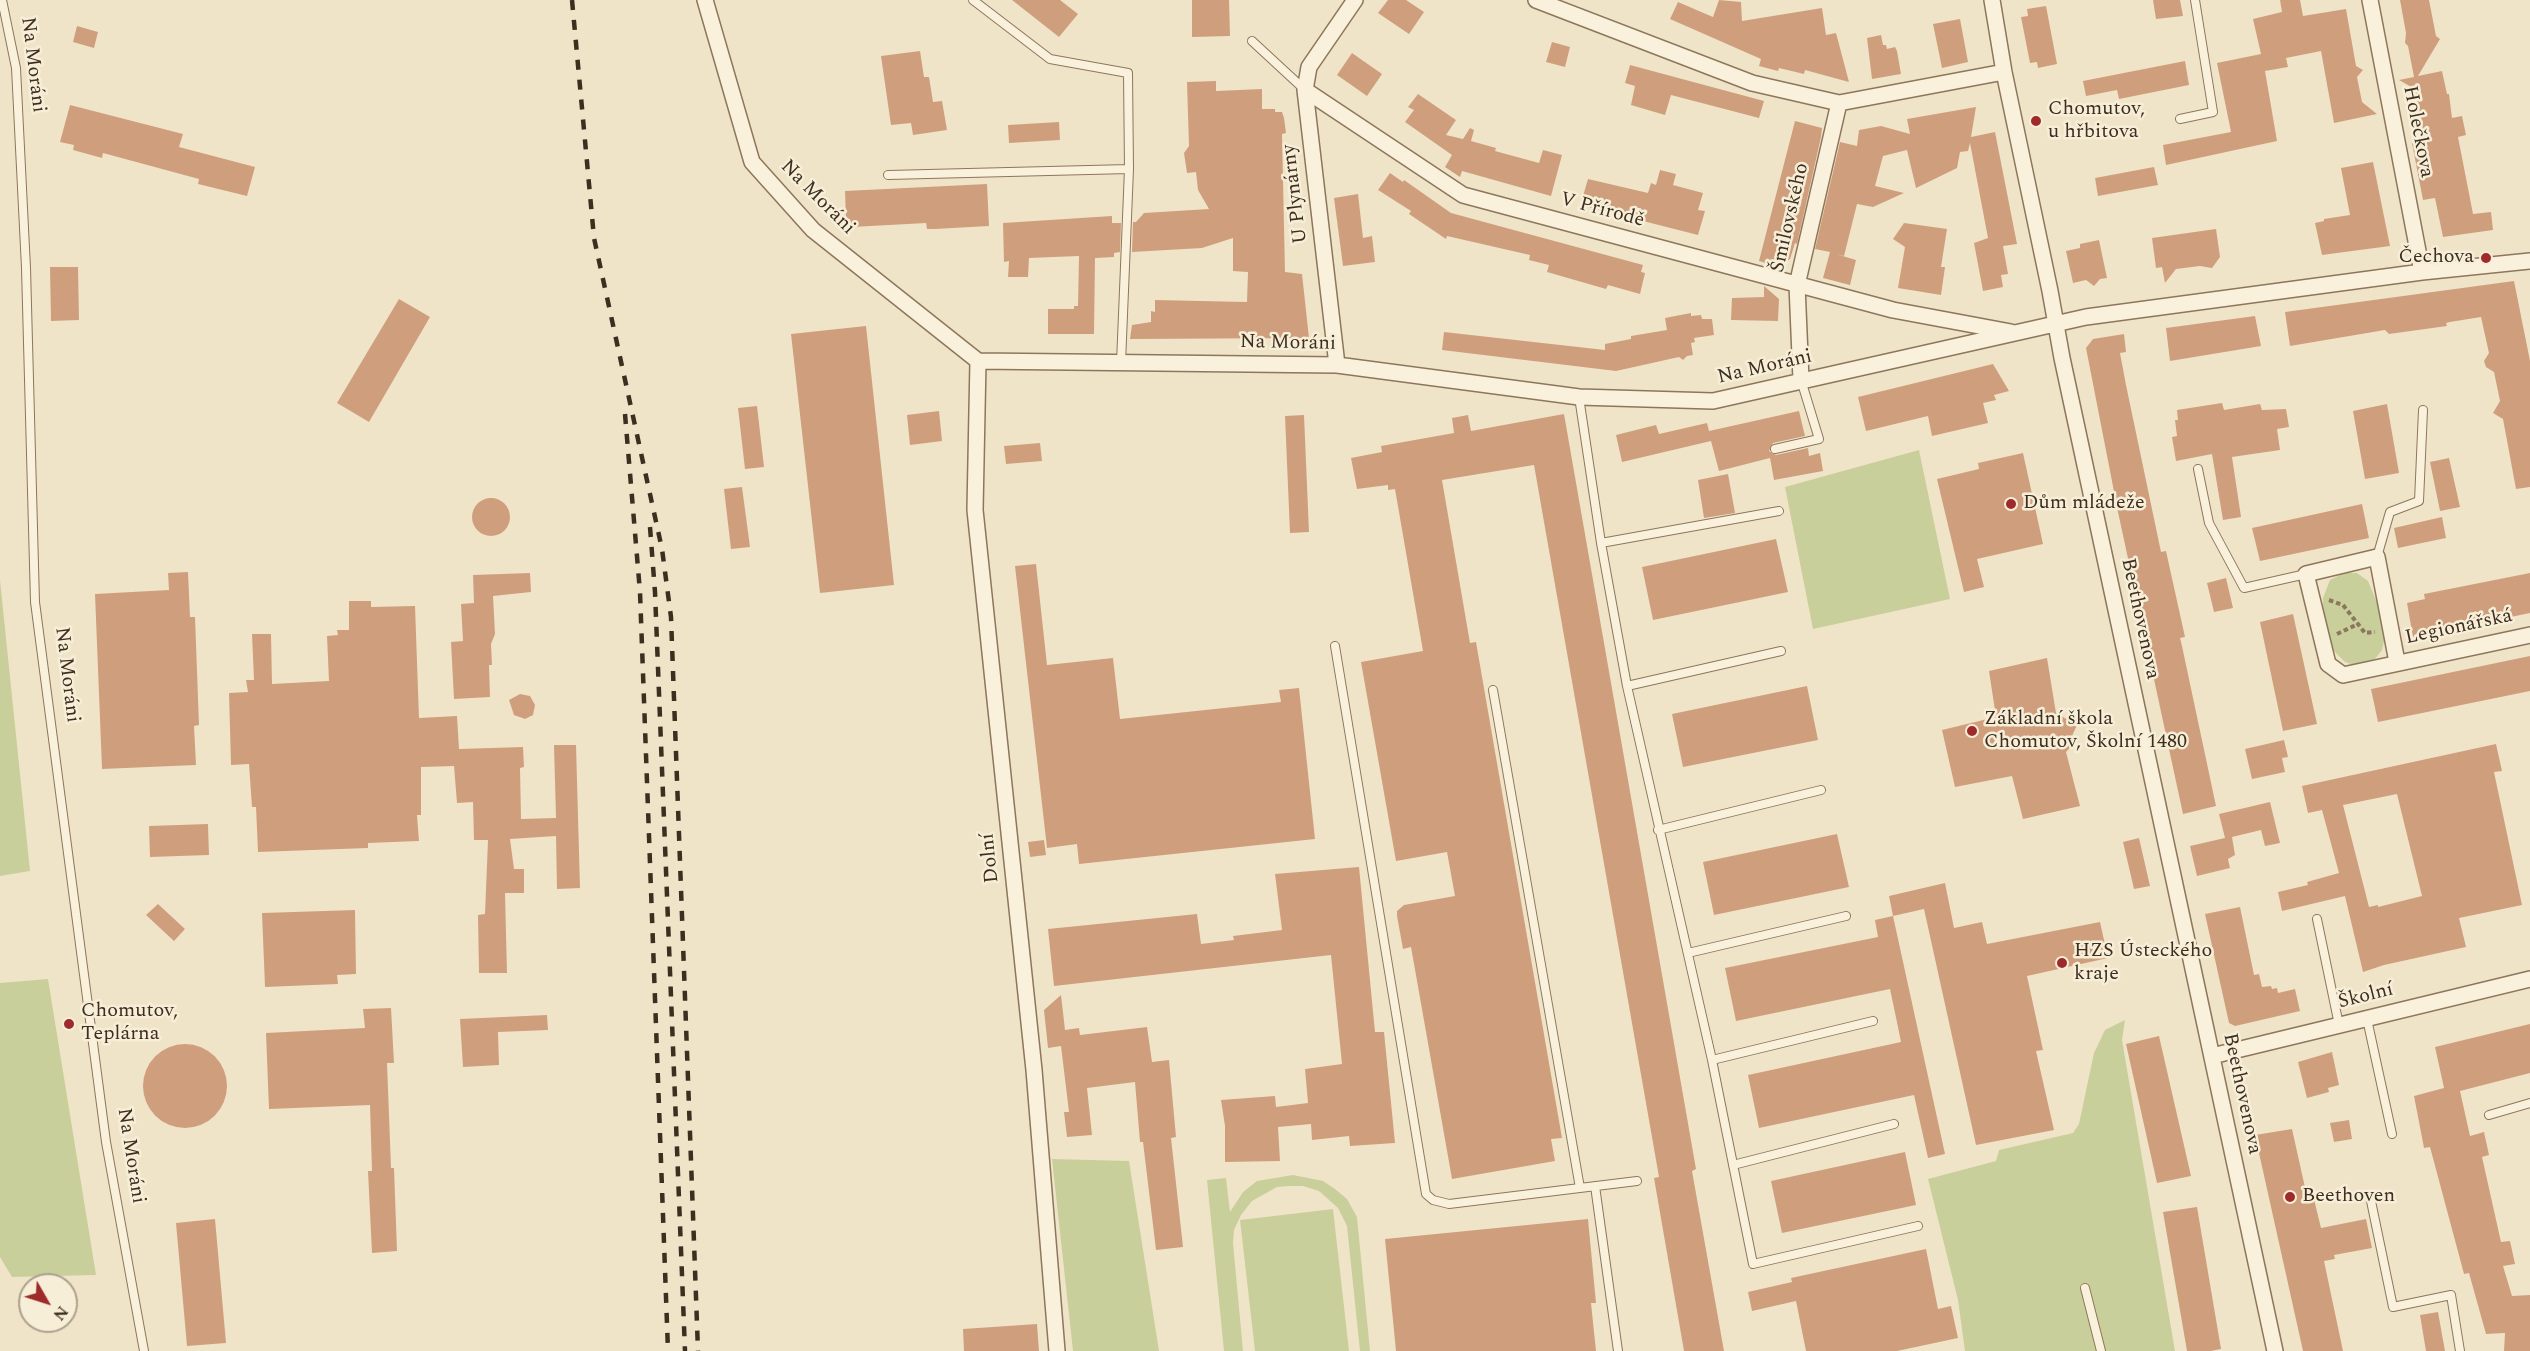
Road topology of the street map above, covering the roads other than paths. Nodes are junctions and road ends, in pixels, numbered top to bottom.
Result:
1 (2, 0) edge
2 (705, 0) edge
3 (973, 0) edge
4 (1355, 0) edge
5 (1536, 0) edge
6 (1992, 0) edge
7 (2195, 0) edge
8 (2370, 0) edge
9 (1252, 41) dead end
10 (2004, 72) junction
11 (1305, 90) junction
12 (1839, 103) junction
13 (2180, 119) dead end
14 (1129, 169) junction
15 (888, 176) dead end
16 (2530, 261) edge
17 (2422, 272) junction
18 (1797, 285) junction
19 (2056, 323) junction
20 (2017, 333) junction
21 (978, 361) junction
22 (1122, 363) junction
23 (1337, 365) junction
24 (1802, 380) junction
25 (1579, 397) junction
26 (2423, 410) dead end
27 (1775, 449) dead end
28 (2198, 469) dead end
29 (1779, 511) dead end
30 (1601, 543) junction
31 (2377, 556) junction
32 (2306, 574) junction
33 (2530, 634) edge
34 (1335, 646) dead end
35 (1780, 651) dead end
36 (2397, 662) junction
37 (1628, 686) junction
38 (1493, 690) dead end
39 (1821, 790) dead end
40 (1658, 830) junction
41 (1846, 916) dead end
42 (2317, 919) dead end
43 (1688, 953) junction
44 (2530, 979) edge
45 (2367, 1019) junction
46 (1873, 1021) dead end
47 (2339, 1025) junction
48 (2212, 1056) junction
49 (1712, 1060) junction
50 (2530, 1103) edge
51 (2489, 1115) dead end
52 (1894, 1124) dead end
53 (2392, 1134) dead end
54 (1733, 1166) junction
55 (1637, 1181) dead end
56 (1595, 1186) junction
57 (1580, 1188) junction
58 (2371, 1202) dead end
59 (1918, 1226) dead end
60 (2085, 1288) dead end
61 (144, 1351) edge
62 (1057, 1351) edge
63 (1618, 1351) edge
64 (2101, 1351) edge
65 (2275, 1351) edge
66 (2460, 1351) edge

1 - 61 lane, Na Moráni
2 - 21 street, Na Moráni
3 - 14 lane
4 - 11 street
5 - 12 street
6 - 10 street, Beethovenova
7 - 13 lane
8 - 17 street, Holečkova
9 - 11 lane
10 - 12 street
10 - 19 street, Beethovenova
11 - 18 street, V Přírodě
11 - 23 street, U Plynárny
12 - 18 street, Šmilovského
14 - 15 lane
14 - 22 lane
16 - 17 street
17 - 19 street
18 - 20 street, V Přírodě
18 - 24 street, Šmilovského
19 - 20 street, Na Moráni
19 - 48 street, Beethovenova
20 - 24 street, Na Moráni
21 - 22 street, Na Moráni
21 - 62 street, Dolní
22 - 23 street, Na Moráni
23 - 25 street, Na Moráni
24 - 25 street, Na Moráni
24 - 27 lane
25 - 30 lane
26 - 31 lane
28 - 32 lane
29 - 30 lane
30 - 37 lane
31 - 32 street
31 - 36 street, Legionářská
32 - 36 street, Legionářská
33 - 36 street, Legionářská
34 - 57 lane
35 - 37 lane
37 - 40 lane
38 - 57 lane
39 - 40 lane
40 - 43 lane
41 - 43 lane
42 - 47 lane
43 - 49 lane
44 - 45 street, Školní
45 - 47 street, Školní
45 - 53 lane
46 - 49 lane
47 - 48 street, Školní
48 - 65 street, Beethovenova
49 - 54 lane
50 - 51 lane
52 - 54 lane
54 - 59 lane
55 - 56 lane
56 - 57 lane
56 - 63 lane
58 - 66 lane
60 - 64 lane

